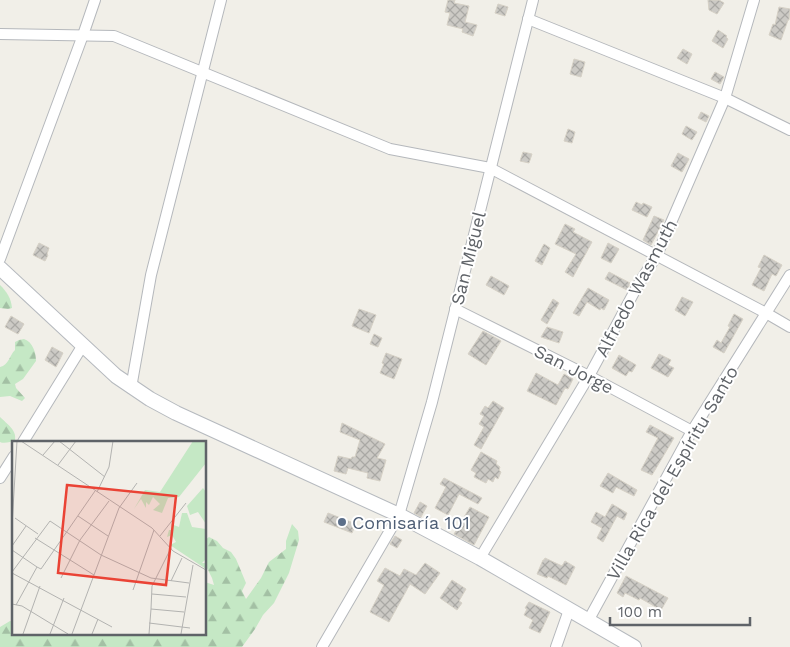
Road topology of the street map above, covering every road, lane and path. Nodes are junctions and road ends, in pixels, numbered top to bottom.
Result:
1 (94, 0) edge
2 (222, 0) edge
3 (533, 0) edge
4 (754, 0) edge
5 (528, 19) junction
6 (0, 34) edge
7 (83, 35) junction
8 (202, 72) junction
9 (725, 98) junction
10 (790, 130) edge
11 (490, 168) junction
12 (657, 255) junction
13 (0, 259) edge
14 (0, 268) edge
15 (790, 275) edge
16 (455, 309) junction
17 (766, 313) junction
18 (790, 327) edge
19 (83, 345) junction
20 (589, 376) junction
21 (131, 388) junction
22 (692, 431) junction
23 (24, 441) edge
24 (12, 459) edge
25 (0, 478) edge
26 (399, 515) junction
27 (480, 558) junction
28 (569, 610) junction
29 (588, 621) junction
30 (322, 647) edge
31 (556, 647) edge
32 (634, 647) edge

1 - 7 street
2 - 8 street
3 - 5 street, San Miguel
4 - 9 street, Alfredo Wasmuth
5 - 9 street
5 - 11 street, San Miguel
6 - 7 street
7 - 8 street
7 - 13 street
8 - 11 street
8 - 21 street
9 - 10 street
9 - 12 street, Alfredo Wasmuth
11 - 12 street
11 - 16 street, San Miguel
12 - 17 street
12 - 20 street, Alfredo Wasmuth
14 - 19 main road
15 - 17 street, Villa Rica del Espíritu Santo
16 - 20 street, San Jorge
16 - 26 street, San Miguel
17 - 18 street
17 - 22 street, Villa Rica del Espíritu Santo
19 - 21 main road
19 - 23 street
20 - 22 street, San Jorge
20 - 27 street, Alfredo Wasmuth
21 - 26 main road
22 - 29 street, Villa Rica del Espíritu Santo
24 - 25 street
26 - 27 main road
26 - 30 street, San Miguel
27 - 28 main road
28 - 29 main road
28 - 31 street
29 - 32 main road

